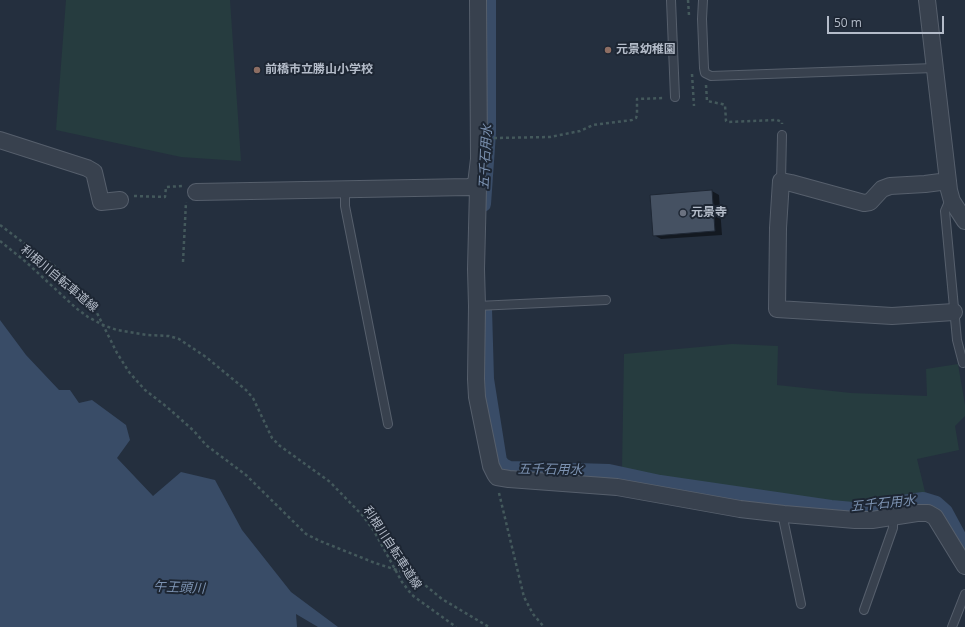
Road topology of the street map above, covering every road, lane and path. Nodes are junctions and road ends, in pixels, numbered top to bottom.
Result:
1 (478, 0) edge
2 (670, 0) edge
3 (703, 0) edge
4 (927, 0) edge
5 (934, 68) junction
6 (707, 75) junction
7 (675, 97) joint
8 (782, 135) joint
9 (493, 138) dead end
10 (0, 140) edge
11 (781, 181) junction
12 (948, 181) junction
13 (476, 184) junction
14 (345, 189) junction
15 (196, 192) junction
16 (120, 200) joint
17 (952, 201) junction
18 (965, 221) edge
19 (0, 225) edge
20 (0, 241) edge
21 (183, 262) dead end
22 (606, 300) dead end
23 (477, 306) junction
24 (954, 312) junction
25 (103, 325) junction
26 (963, 364) dead end
27 (388, 424) dead end
28 (497, 477) junction
29 (784, 514) junction
30 (893, 516) junction
31 (965, 566) edge
32 (395, 568) junction
33 (965, 594) edge
34 (801, 604) dead end
35 (864, 610) dead end
36 (456, 627) edge
37 (489, 627) edge
38 (544, 627) edge
39 (952, 627) edge

1 - 13 street
2 - 7 lane
3 - 6 lane
4 - 5 street
5 - 6 lane
5 - 12 street
6 - 8 path
7 - 9 path
8 - 11 lane
10 - 16 street
11 - 12 street
11 - 24 street
12 - 17 street
13 - 14 street
13 - 23 street
14 - 15 street
14 - 27 lane
15 - 16 path
15 - 21 path
17 - 18 street
17 - 24 lane
19 - 25 path
20 - 25 path, 利根川自転車道線
22 - 23 lane
23 - 28 street
24 - 26 lane
25 - 32 path
25 - 32 path, 利根川自転車道線
28 - 29 street
28 - 38 path
29 - 30 street
29 - 34 lane
30 - 31 street
30 - 35 lane
32 - 36 path, 利根川自転車道線
32 - 37 path
33 - 39 lane

